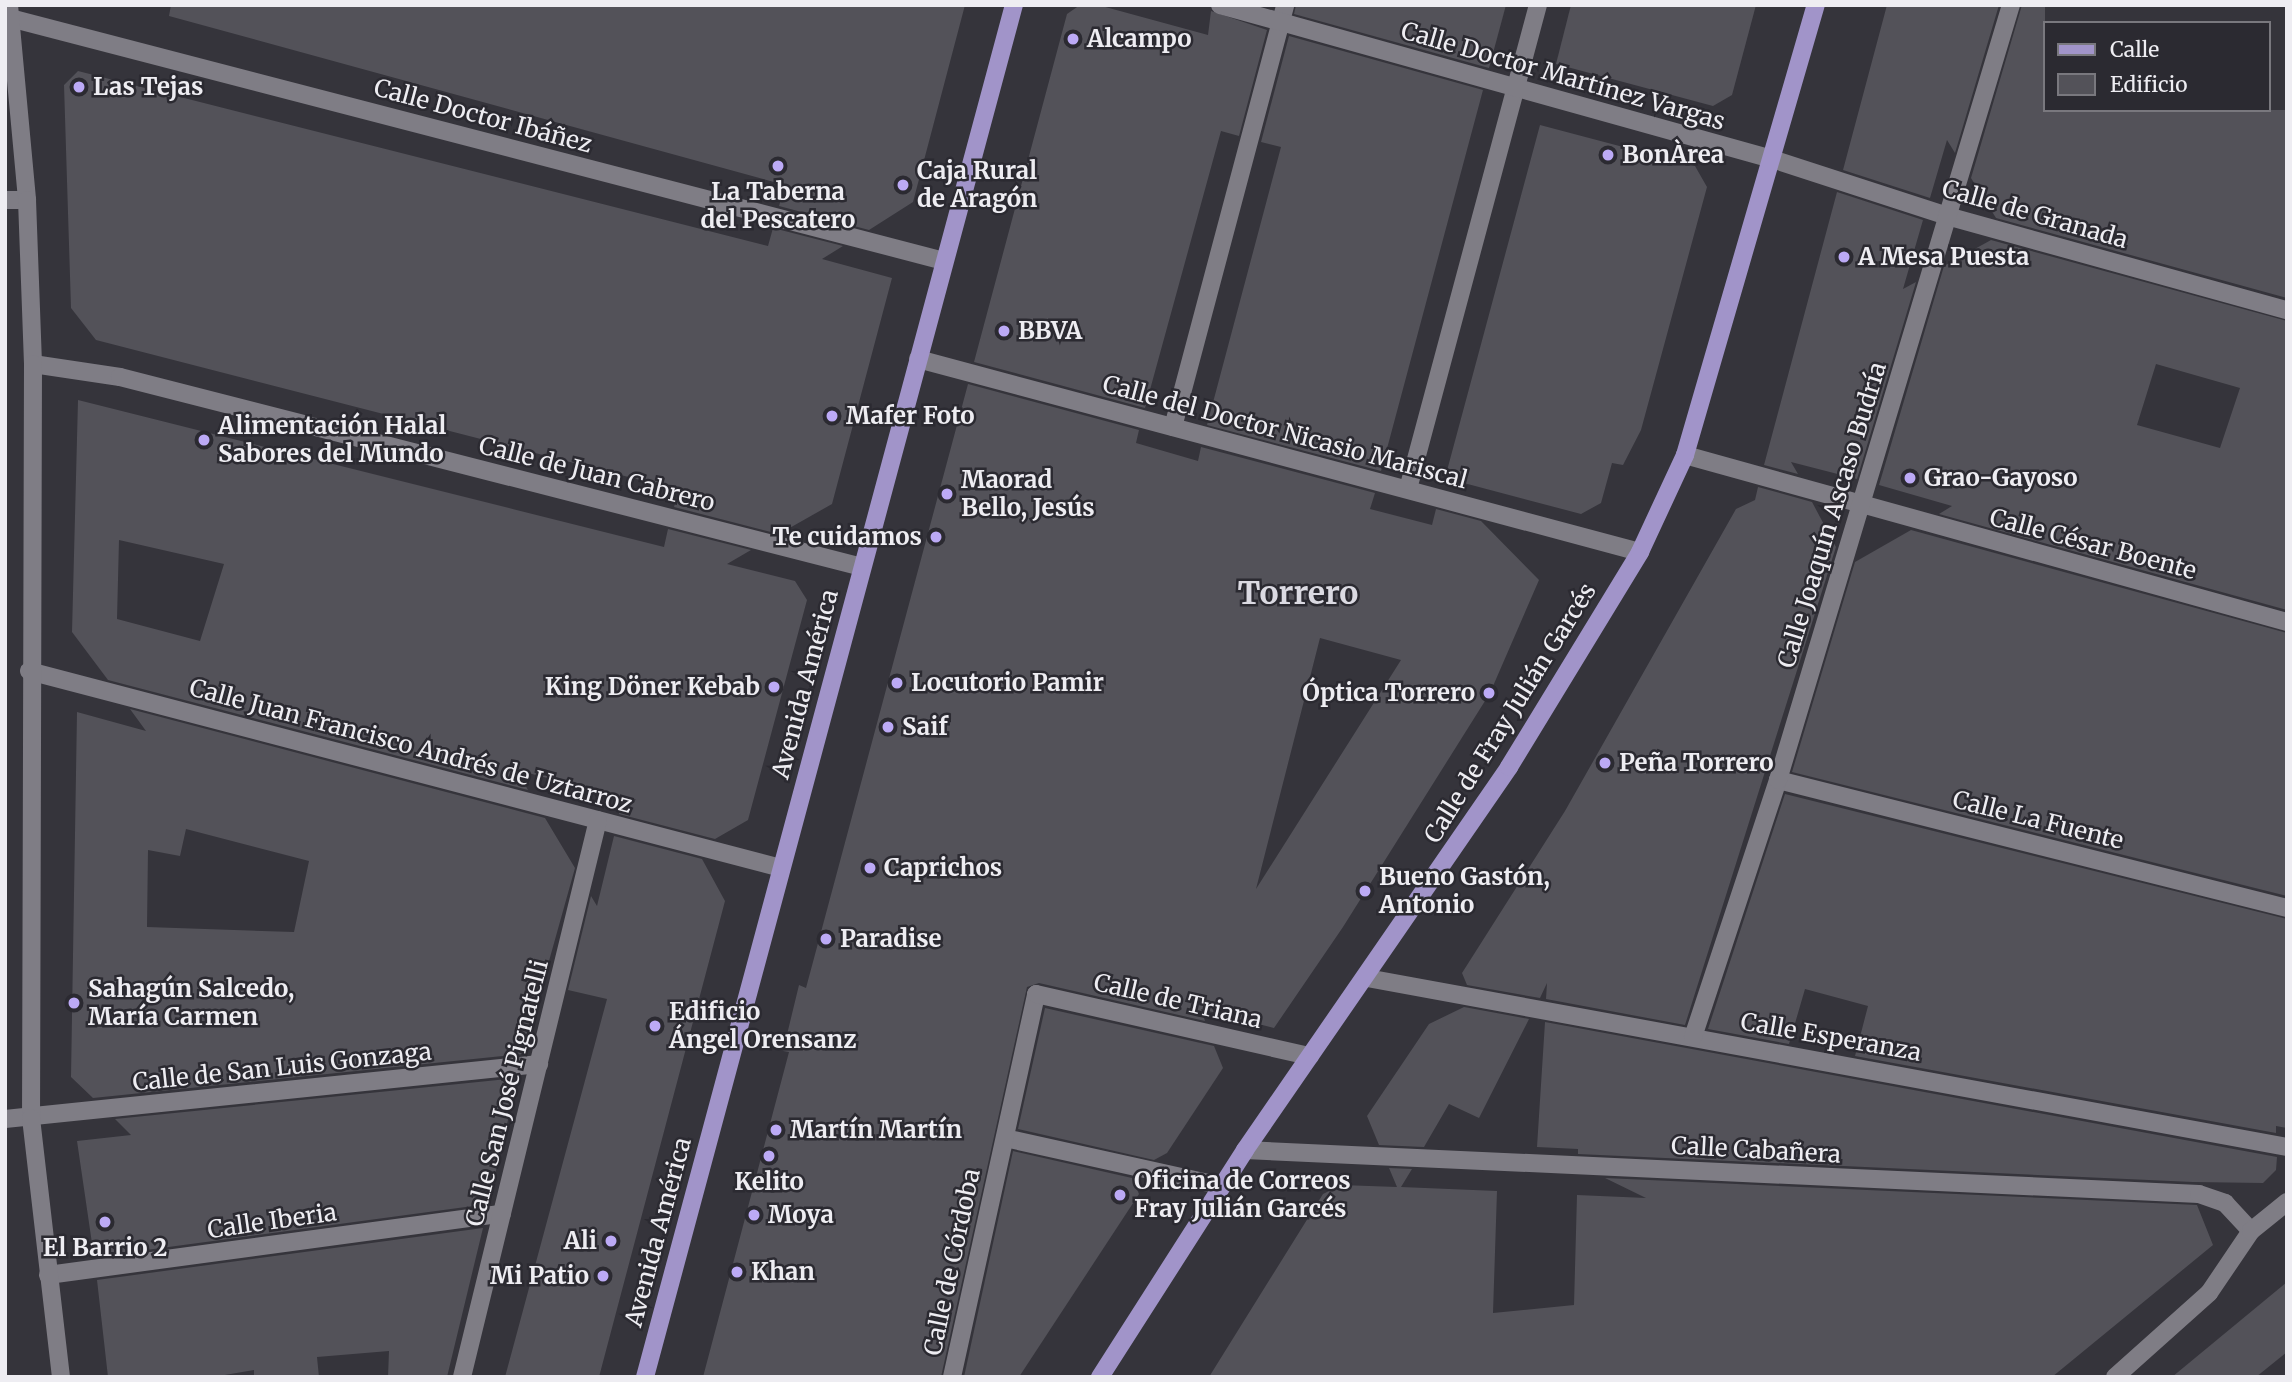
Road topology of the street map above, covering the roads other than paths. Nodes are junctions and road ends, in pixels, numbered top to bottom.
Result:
1 (1014, 5) edge
2 (1220, 5) edge
3 (1538, 5) edge
4 (1815, 5) edge
5 (2011, 5) edge
6 (9, 11) edge
7 (1282, 14) edge
8 (1516, 88) junction
9 (1772, 159) junction
10 (5, 200) edge
11 (27, 200) junction
12 (1947, 216) junction
13 (944, 261) junction
14 (2287, 310) edge
15 (918, 359) junction
16 (33, 364) junction
17 (1173, 427) junction
18 (1685, 455) junction
19 (1408, 489) junction
20 (1861, 505) junction
21 (1640, 552) junction
22 (862, 567) junction
23 (2287, 622) edge
24 (29, 671) junction
25 (1778, 780) junction
26 (598, 820) junction
27 (781, 868) junction
28 (2287, 908) edge
29 (1367, 978) junction
30 (1036, 994) joint
31 (1693, 1037) junction
32 (1310, 1056) junction
33 (539, 1064) junction
34 (31, 1118) junction
35 (5, 1119) edge
36 (1005, 1138) junction
37 (2287, 1147) edge
38 (1245, 1150) junction
39 (1221, 1186) junction
40 (2287, 1202) edge
41 (502, 1214) junction
42 (2251, 1231) junction
43 (48, 1275) junction
44 (61, 1377) edge
45 (462, 1377) edge
46 (645, 1377) edge
47 (952, 1377) edge
48 (1100, 1377) edge
49 (2115, 1377) edge

1 - 13 main road, Avenida América
2 - 7 street, Calle Doctor Martínez Vargas
3 - 8 street
4 - 9 main road, Calle de Fray Julián Garcés
5 - 12 street, Calle Joaquín Ascaso Budría
6 - 11 street
6 - 13 street, Calle Doctor Ibáñez
7 - 8 street, Calle Doctor Martínez Vargas
7 - 17 street
8 - 9 street, Calle Doctor Martínez Vargas
8 - 19 street
9 - 12 street, Calle de Granada
9 - 18 main road, Calle de Fray Julián Garcés
10 - 11 street
11 - 16 street
12 - 14 street, Calle de Granada
12 - 20 street, Calle Joaquín Ascaso Budría
13 - 15 main road, Avenida América
15 - 17 street, Calle del Doctor Nicasio Mariscal
15 - 22 main road, Avenida América
16 - 22 street, Calle de Juan Cabrero
16 - 24 street
17 - 19 street, Calle del Doctor Nicasio Mariscal
18 - 20 street, Calle César Boente
18 - 21 main road, Calle de Fray Julián Garcés
19 - 21 street, Calle del Doctor Nicasio Mariscal
20 - 23 street, Calle César Boente
20 - 25 street, Calle Joaquín Ascaso Budría
21 - 29 main road, Calle de Fray Julián Garcés
22 - 27 main road, Avenida América
24 - 26 street, Calle Juan Francisco Andrés de Uztarroz
24 - 34 street
25 - 28 street, Calle La Fuente
25 - 31 street, Calle Joaquín Ascaso Budría
26 - 27 street, Calle Juan Francisco Andrés de Uztarroz
26 - 33 street, Calle San José Pignatelli
27 - 46 main road, Avenida América
29 - 31 street, Calle Esperanza
29 - 32 main road, Calle de Fray Julián Garcés
30 - 32 street, Calle de Triana
30 - 36 street, Calle de Córdoba
31 - 37 street, Calle Esperanza
32 - 38 main road, Calle de Fray Julián Garcés
33 - 34 street, Calle de San Luis Gonzaga
33 - 41 street, Calle San José Pignatelli
34 - 35 street, Calle de San Luis Gonzaga
34 - 43 street
36 - 39 street
36 - 47 street, Calle de Córdoba
38 - 39 main road, Calle de Fray Julián Garcés
38 - 42 street, Calle Cabañera
39 - 48 main road, Calle de Fray Julián Garcés
40 - 42 street
41 - 43 street, Calle Iberia
41 - 45 street, Calle San José Pignatelli
42 - 49 street
43 - 44 street

